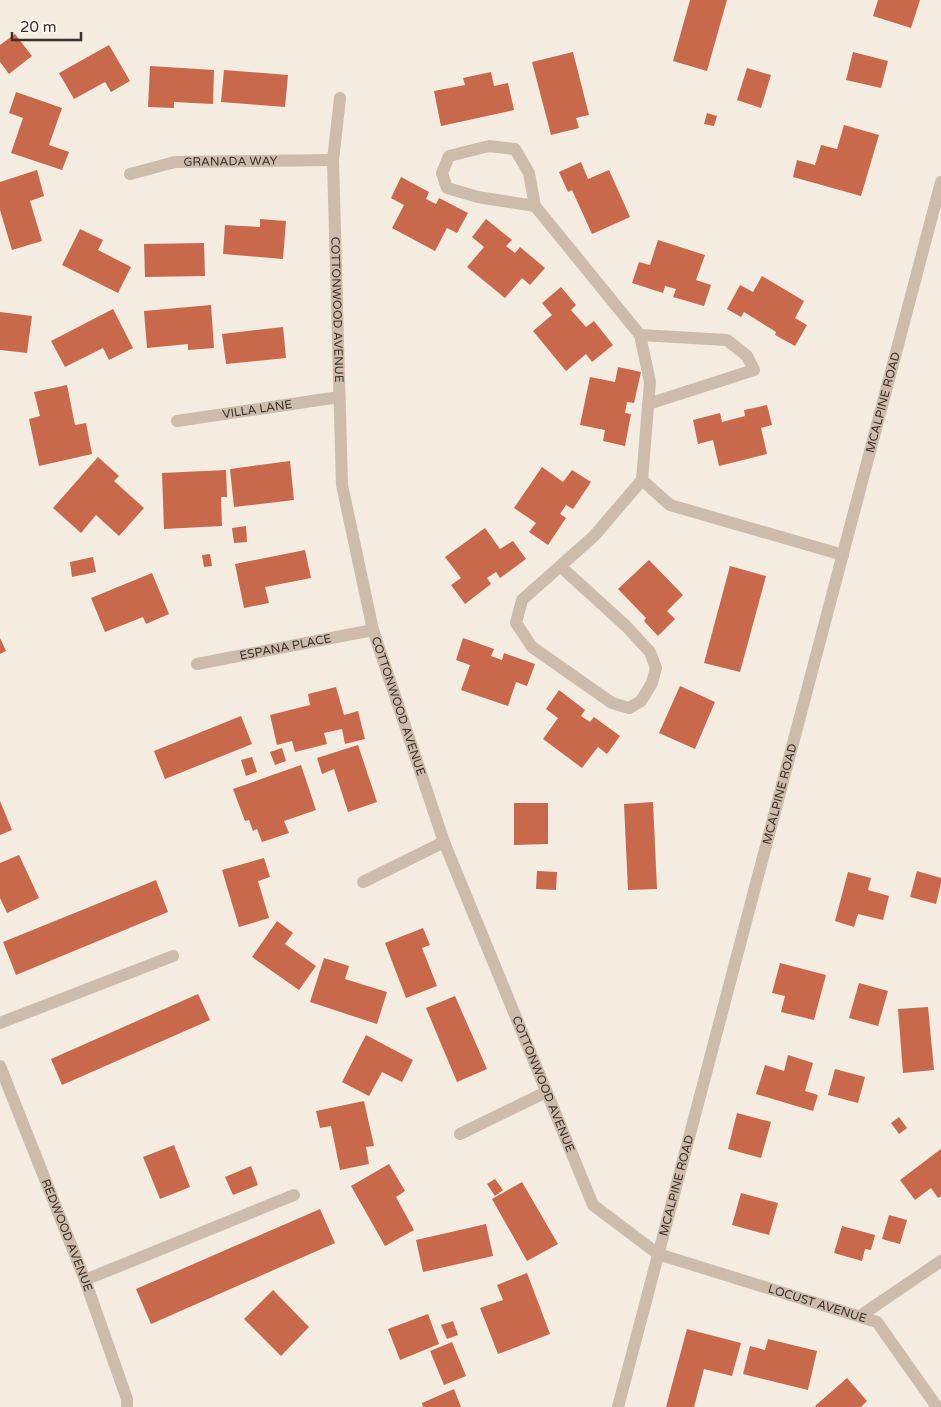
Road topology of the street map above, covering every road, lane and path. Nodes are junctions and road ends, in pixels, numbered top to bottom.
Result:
1 (340, 98) dead end
2 (333, 160) junction
3 (130, 174) dead end
4 (941, 182) edge
5 (534, 206) junction
6 (640, 335) junction
7 (339, 397) junction
8 (648, 404) junction
9 (177, 421) dead end
10 (642, 480) junction
11 (843, 555) junction
12 (560, 566) junction
13 (373, 630) junction
14 (197, 664) dead end
15 (444, 842) junction
16 (363, 882) dead end
17 (174, 956) dead end
18 (0, 1023) edge
19 (0, 1066) edge
20 (546, 1092) junction
21 (460, 1134) dead end
22 (294, 1195) dead end
23 (658, 1254) junction
24 (941, 1260) edge
25 (85, 1280) junction
26 (860, 1316) junction
27 (127, 1407) edge
28 (618, 1407) edge
29 (936, 1407) edge

1 - 2 street, COTTONWOOD AVENUE
2 - 3 street, GRANADA WAY
2 - 7 street, COTTONWOOD AVENUE
4 - 11 street, MCALPINE ROAD
5 - 5 street
5 - 6 street
6 - 8 street
6 - 8 street
7 - 9 street, VILLA LANE
7 - 13 street, COTTONWOOD AVENUE
8 - 10 street
10 - 11 street
10 - 12 street
11 - 23 street, MCALPINE ROAD
12 - 12 street
13 - 14 street, ESPANA PLACE
13 - 15 street, COTTONWOOD AVENUE
15 - 16 street
15 - 20 street, COTTONWOOD AVENUE
17 - 18 street
19 - 25 street, REDWOOD AVENUE
20 - 21 street
20 - 23 street, COTTONWOOD AVENUE
22 - 25 street
23 - 26 street, LOCUST AVENUE
23 - 28 street, MCALPINE ROAD
24 - 26 street
25 - 27 street, REDWOOD AVENUE
26 - 29 street, LOCUST AVENUE

